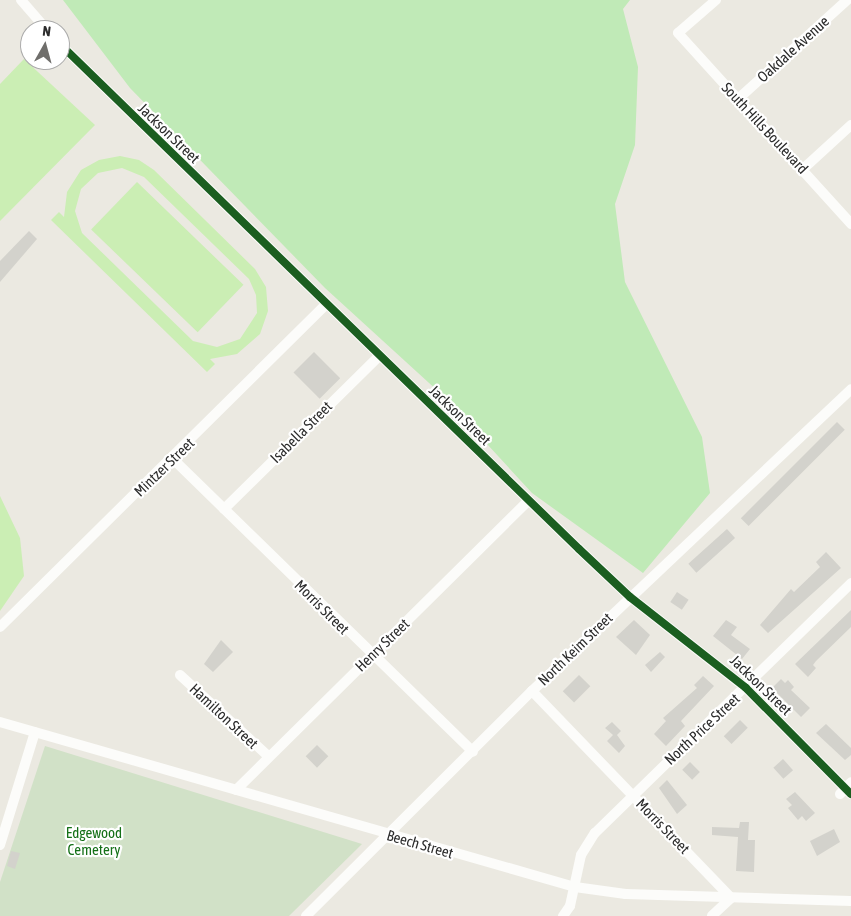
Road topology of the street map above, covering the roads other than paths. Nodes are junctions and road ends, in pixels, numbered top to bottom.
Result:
1 (21, 0) edge
2 (716, 0) edge
3 (849, 0) edge
4 (38, 20) edge
5 (70, 54) edge
6 (738, 99) junction
7 (851, 125) edge
8 (803, 169) junction
9 (851, 224) edge
10 (326, 304) junction
11 (379, 356) junction
12 (851, 389) edge
13 (173, 459) junction
14 (528, 501) junction
15 (224, 509) junction
16 (851, 583) edge
17 (630, 597) junction
18 (0, 627) edge
19 (372, 656) junction
20 (180, 675) dead end
21 (746, 688) junction
22 (532, 691) junction
23 (0, 722) edge
24 (35, 732) junction
25 (473, 752) junction
26 (268, 756) junction
27 (236, 790) junction
28 (847, 790) edge
29 (633, 795) junction
30 (389, 835) junction
31 (0, 845) edge
32 (575, 887) junction
33 (731, 898) junction
34 (851, 901) edge
35 (306, 916) edge
36 (562, 916) edge
37 (712, 916) edge

1 - 4 street
2 - 6 street, South Hills Boulevard
3 - 6 street, Oakdale Avenue
5 - 10 street, Jackson Street
6 - 8 street, South Hills Boulevard
7 - 8 street
8 - 9 street, South Hills Boulevard
10 - 11 street, Jackson Street
10 - 13 street, Mintzer Street
11 - 14 street, Jackson Street
11 - 15 street, Isabella Street
12 - 17 street, North Keim Street
13 - 15 street, Morris Street
13 - 18 street, Mintzer Street
14 - 17 street, Jackson Street
14 - 19 street, Henry Street
15 - 19 street, Morris Street
16 - 21 street, North Price Street
17 - 21 street, Jackson Street
17 - 22 street, North Keim Street
19 - 25 street, Morris Street
19 - 26 street, Henry Street
20 - 26 street, Hamilton Street
21 - 28 street, Jackson Street
21 - 29 street, North Price Street
22 - 25 street, North Keim Street
22 - 29 street, Morris Street
23 - 24 street, Beech Street
24 - 27 street, Beech Street
24 - 31 street
25 - 30 street, North Keim Street
26 - 27 street, Henry Street
27 - 30 street, Beech Street
29 - 32 street, North Price Street
29 - 33 street, Morris Street
30 - 32 street, Beech Street
30 - 35 street, North Keim Street
32 - 33 street, Beech Street
32 - 36 street, North Price Street
33 - 34 street, Beech Street
33 - 37 street

